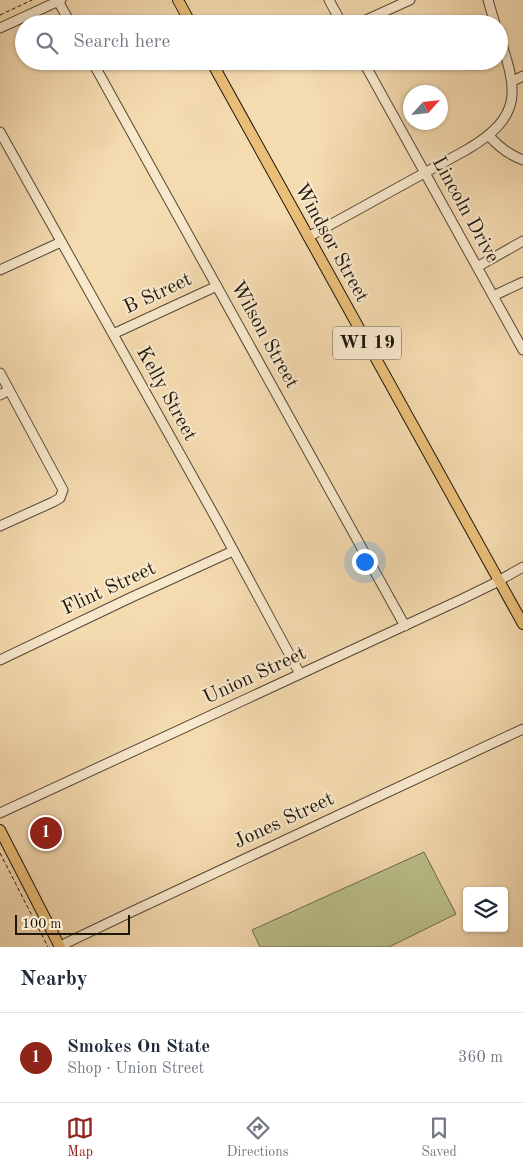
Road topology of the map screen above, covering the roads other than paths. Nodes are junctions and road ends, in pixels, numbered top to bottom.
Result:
1 (178, 0) edge
2 (329, 0) edge
3 (410, 0) edge
4 (488, 0) edge
5 (60, 1) edge
6 (29, 15) edge
7 (67, 15) edge
8 (186, 15) edge
9 (337, 15) edge
10 (377, 15) edge
11 (492, 15) edge
12 (15, 21) edge
13 (0, 28) edge
14 (508, 61) edge
15 (97, 70) edge
16 (216, 70) edge
17 (368, 70) edge
18 (523, 76) edge
19 (512, 81) junction
20 (0, 132) edge
21 (489, 136) junction
22 (523, 160) edge
23 (424, 172) junction
24 (308, 236) junction
25 (523, 241) edge
26 (61, 242) junction
27 (477, 267) junction
28 (0, 270) edge
29 (523, 282) edge
30 (217, 286) junction
31 (493, 296) junction
32 (113, 334) junction
33 (523, 350) edge
34 (0, 373) edge
35 (10, 390) junction
36 (0, 395) edge
37 (0, 526) edge
38 (233, 551) junction
39 (523, 567) edge
40 (499, 581) junction
41 (523, 624) edge
42 (405, 626) junction
43 (0, 660) edge
44 (300, 674) junction
45 (523, 729) edge
46 (0, 813) edge
47 (0, 830) edge
48 (60, 947) edge

1 - 8 main road
2 - 9 street
3 - 10 street
4 - 11 street
5 - 6 street
5 - 7 street
12 - 13 street
14 - 19 street
15 - 30 street, Wilson Street
16 - 24 main road, Windsor Street / WI 19
17 - 23 street, Lincoln Drive
18 - 19 street
19 - 21 street
20 - 26 street, Kelly Street
21 - 22 street
21 - 23 street
23 - 24 street
23 - 27 street, Lincoln Drive
24 - 40 main road, Windsor Street / WI 19
25 - 27 street
26 - 28 street
26 - 32 street, Kelly Street
27 - 31 street, Lincoln Drive
29 - 31 street
30 - 32 street, B Street
30 - 42 street, Wilson Street
31 - 33 street, Lincoln Drive
32 - 38 street, Kelly Street
34 - 35 street
35 - 36 street
35 - 37 street
38 - 43 street, Flint Street
38 - 44 street, Kelly Street
39 - 40 street, Union Street
40 - 41 main road, Windsor Street / WI 19
40 - 42 street, Union Street
42 - 44 street, Union Street
44 - 46 street, Union Street
45 - 48 street, Jones Street
47 - 48 main road

